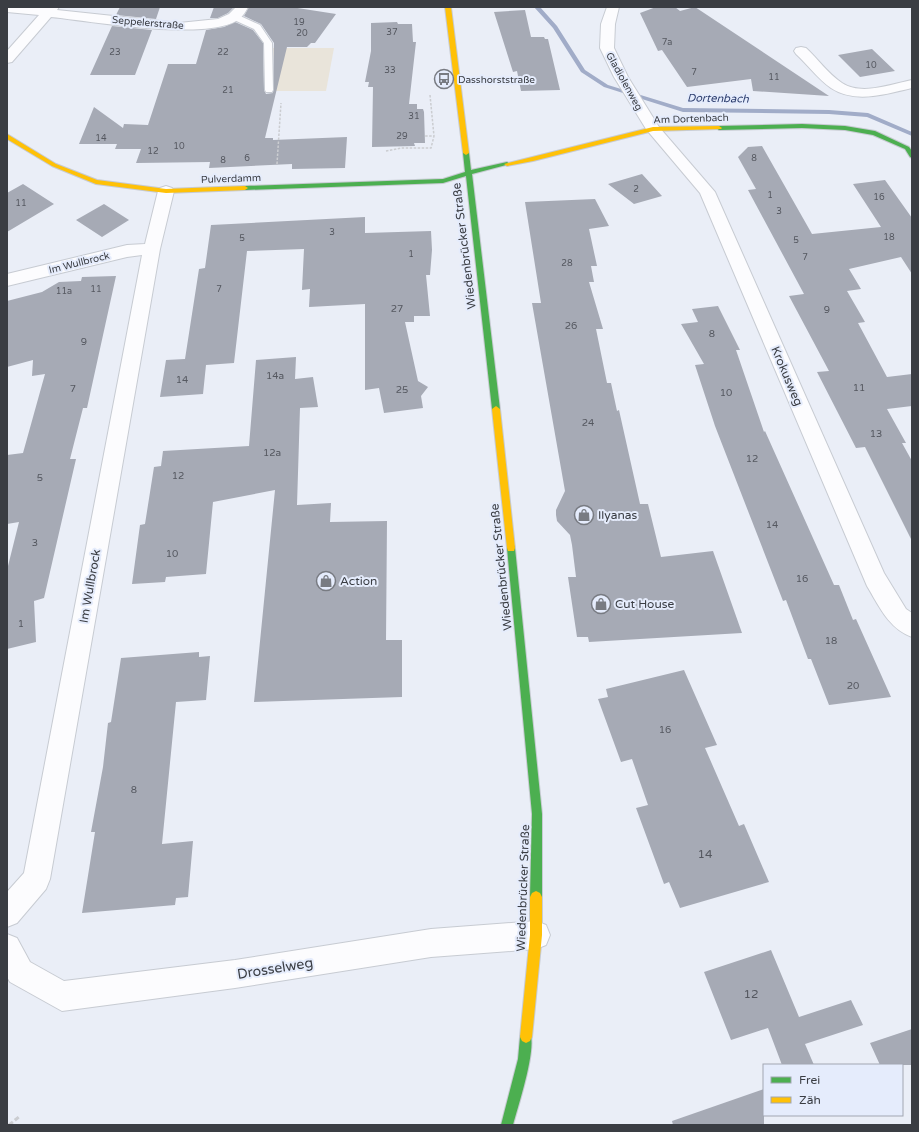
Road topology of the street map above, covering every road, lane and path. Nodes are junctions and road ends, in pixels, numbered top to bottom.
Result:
1 (448, 7) edge
2 (613, 7) edge
3 (7, 8) edge
4 (51, 10) edge
5 (238, 12) edge
6 (801, 51) dead end
7 (7, 59) edge
8 (270, 66) junction
9 (912, 84) edge
10 (269, 90) dead end
11 (430, 95) dead end
12 (654, 129) junction
13 (7, 136) edge
14 (425, 136) dead end
15 (434, 136) junction
16 (386, 151) dead end
17 (912, 156) edge
18 (468, 173) junction
19 (275, 187) junction
20 (166, 191) junction
21 (152, 249) junction
22 (7, 280) edge
23 (912, 627) edge
24 (7, 913) edge
25 (536, 935) junction
26 (7, 948) edge
27 (14, 975) edge
28 (20, 1116) dead end
29 (9, 1125) edge
30 (507, 1125) edge

1 - 18 main road, Wiedenbrücker Straße
2 - 12 street, Gladiolenweg
3 - 4 street, Seppelerstraße
4 - 5 street, Seppelerstraße
4 - 7 street
5 - 8 lane
6 - 9 street
8 - 10 lane
8 - 19 path
11 - 15 path
12 - 17 main road, Am Dortenbach
12 - 18 main road, Am Dortenbach
12 - 23 street, Krokusweg
13 - 20 main road, Pulverdamm
14 - 15 path
15 - 16 path
18 - 19 main road, Pulverdamm
18 - 25 main road, Wiedenbrücker Straße
19 - 20 main road, Pulverdamm
20 - 21 street, Im Wullbrock
21 - 22 street, Im Wullbrock
21 - 24 street, Im Wullbrock
25 - 27 street, Drosselweg
25 - 30 main road, Wiedenbrücker Straße
26 - 27 street, Drosselweg
28 - 29 path

